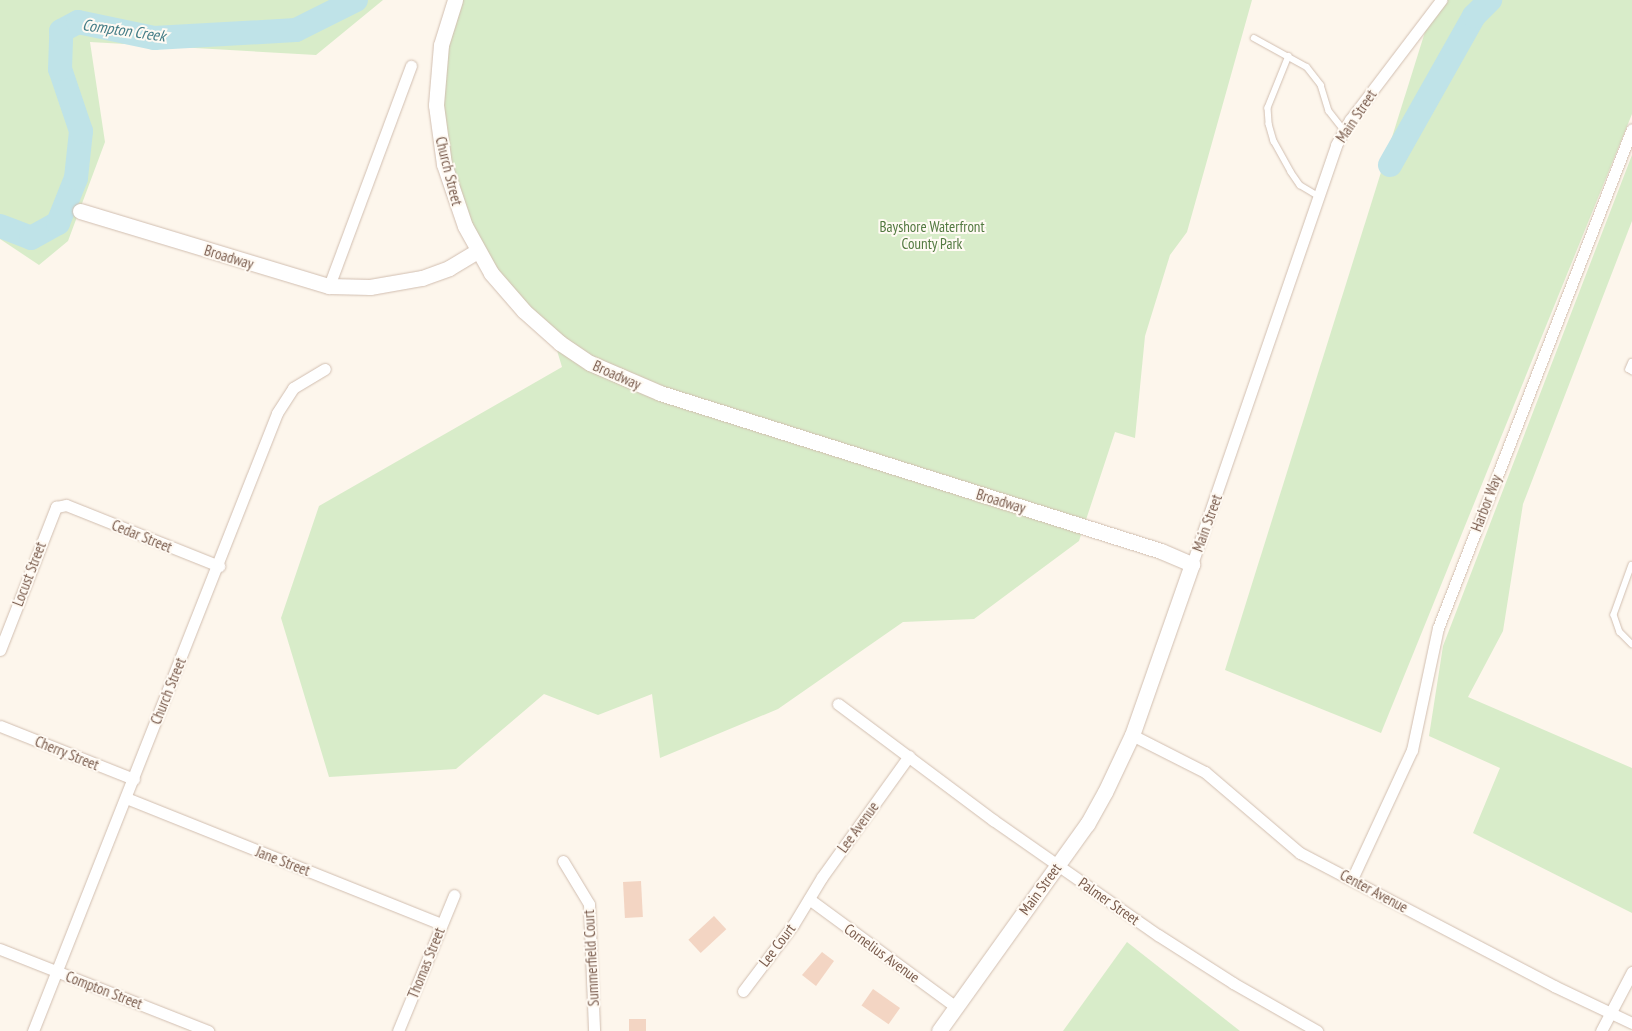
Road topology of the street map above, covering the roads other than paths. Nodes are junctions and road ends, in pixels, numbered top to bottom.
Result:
1 (454, 0) edge
2 (1442, 0) edge
3 (1254, 38) dead end
4 (1289, 56) junction
5 (411, 66) dead end
6 (1632, 129) edge
7 (1344, 130) junction
8 (1318, 196) junction
9 (80, 211) dead end
10 (477, 250) junction
11 (330, 286) junction
12 (1632, 362) edge
13 (325, 369) dead end
14 (1632, 370) edge
15 (66, 505) joint
16 (1192, 564) junction
17 (1632, 565) edge
18 (219, 566) junction
19 (1632, 644) edge
20 (0, 650) edge
21 (838, 704) dead end
22 (0, 726) edge
23 (1132, 735) junction
24 (909, 756) junction
25 (134, 779) junction
26 (126, 798) junction
27 (563, 861) dead end
28 (1058, 865) junction
29 (1352, 879) junction
30 (454, 895) dead end
31 (809, 898) junction
32 (441, 924) junction
33 (0, 949) edge
34 (57, 972) junction
35 (1632, 972) edge
36 (743, 991) dead end
37 (956, 1007) junction
38 (1611, 1013) junction
39 (1632, 1023) edge
40 (33, 1031) edge
41 (208, 1031) edge
42 (398, 1031) edge
43 (594, 1031) edge
44 (939, 1031) edge
45 (1317, 1031) edge
46 (1601, 1031) edge

1 - 10 street, Church Street
2 - 7 street, Main Street
3 - 4 lane
4 - 7 lane
4 - 8 lane
5 - 11 street
6 - 29 street, Harbor Way
7 - 8 street, Main Street
8 - 16 street, Main Street
9 - 11 street, Broadway
10 - 11 street, Broadway
10 - 16 street, Broadway
12 - 14 lane
13 - 18 street, Church Street
15 - 18 street, Cedar Street
15 - 20 street, Locust Street
16 - 23 street, Main Street
17 - 19 lane
18 - 25 street, Church Street
21 - 24 street, Palmer Street
22 - 25 street, Cherry Street
23 - 28 street, Main Street
23 - 29 street, Center Avenue
24 - 28 street, Palmer Street
24 - 31 street, Lee Avenue
25 - 26 street, Church Street
26 - 32 street, Jane Street
26 - 34 street, Church Street
27 - 43 street, Summerfield Court
28 - 37 street, Main Street
28 - 45 street, Palmer Street
29 - 38 street, Center Avenue
30 - 32 street, Thomas Street
31 - 36 street, Lee Court
31 - 37 street, Cornelius Avenue
32 - 42 street, Thomas Street
33 - 34 street, Compton Street
34 - 40 street, Church Street
34 - 41 street, Compton Street
35 - 38 street
37 - 44 street, Main Street
38 - 39 street, Center Avenue
38 - 46 street

